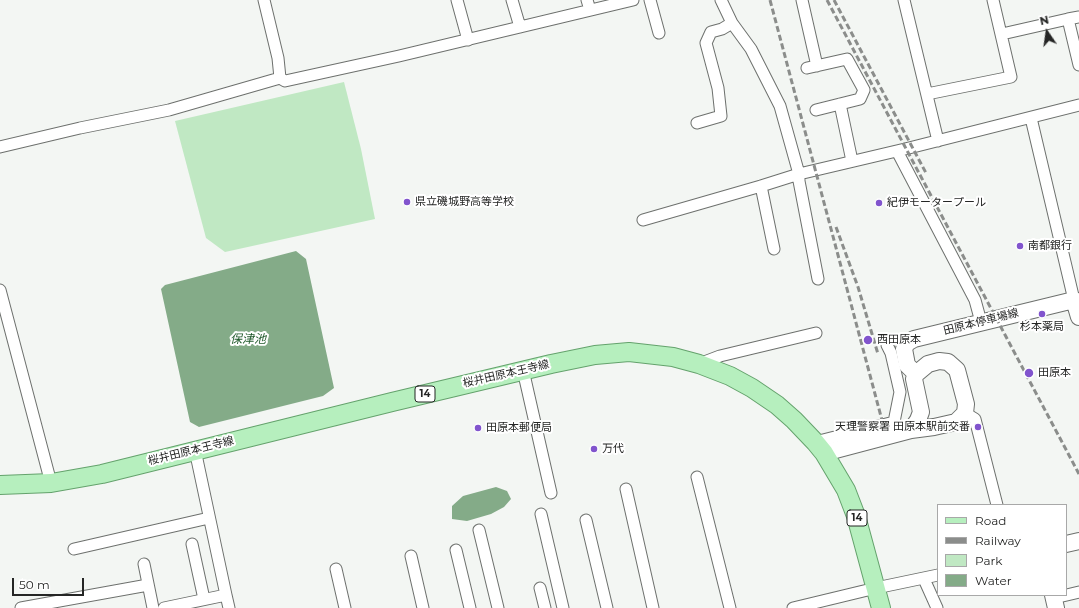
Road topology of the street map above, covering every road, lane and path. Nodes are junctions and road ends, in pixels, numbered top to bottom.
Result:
1 (264, 0) edge
2 (457, 0) edge
3 (512, 0) edge
4 (631, 0) edge
5 (650, 0) edge
6 (721, 0) edge
7 (802, 0) edge
8 (904, 0) edge
9 (993, 0) edge
10 (588, 5) edge
11 (1079, 17) edge
12 (1068, 19) junction
13 (732, 23) junction
14 (520, 27) junction
15 (659, 33) dead end
16 (1002, 34) junction
17 (468, 40) junction
18 (1079, 65) edge
19 (280, 78) junction
20 (927, 94) junction
21 (840, 104) junction
22 (1079, 105) edge
23 (816, 110) dead end
24 (1031, 118) junction
25 (697, 123) dead end
26 (938, 141) junction
27 (0, 147) edge
28 (897, 151) junction
29 (852, 161) junction
30 (799, 174) junction
31 (761, 186) junction
32 (643, 220) dead end
33 (774, 249) dead end
34 (818, 279) dead end
35 (0, 290) edge
36 (1077, 299) edge
37 (1079, 317) edge
38 (981, 322) junction
39 (816, 333) dead end
40 (887, 345) dead end
41 (699, 364) junction
42 (523, 370) junction
43 (916, 374) junction
44 (965, 413) junction
45 (911, 430) junction
46 (819, 448) junction
47 (195, 450) junction
48 (697, 477) dead end
49 (51, 483) junction
50 (0, 485) edge
51 (626, 489) dead end
52 (551, 493) dead end
53 (997, 504) edge
54 (541, 514) dead end
55 (209, 518) junction
56 (586, 520) dead end
57 (479, 530) dead end
58 (1079, 541) edge
59 (192, 544) dead end
60 (1067, 544) edge
61 (74, 549) dead end
62 (456, 550) dead end
63 (412, 556) dead end
64 (144, 564) dead end
65 (336, 569) dead end
66 (937, 575) edge
67 (924, 579) junction
68 (148, 585) junction
69 (540, 588) dead end
70 (876, 588) junction
71 (1079, 592) edge
72 (226, 595) junction
73 (1066, 596) edge
74 (1067, 596) edge
75 (204, 599) junction
76 (1054, 600) edge
77 (21, 608) edge
78 (153, 608) edge
79 (164, 608) edge
80 (229, 608) edge
81 (345, 608) edge
82 (424, 608) edge
83 (470, 608) edge
84 (498, 608) edge
85 (545, 608) edge
86 (563, 608) edge
87 (607, 608) edge
88 (653, 608) edge
89 (730, 608) edge
90 (793, 608) edge
91 (881, 608) edge
92 (937, 608) edge

1 - 19 street
2 - 17 street
3 - 14 street
4 - 10 street
5 - 15 street
6 - 13 street
7 - 21 street
8 - 20 street
9 - 16 street
10 - 14 street
11 - 12 street
12 - 16 street
12 - 18 street
13 - 25 street
13 - 30 street
14 - 17 street
16 - 20 street
17 - 19 street
19 - 27 street
20 - 26 street
21 - 23 street
21 - 29 street
22 - 24 street
24 - 26 street
24 - 36 street
26 - 28 street
28 - 29 street
28 - 38 street
29 - 30 street
30 - 31 street
30 - 34 street
31 - 32 street
31 - 33 street
35 - 49 street
36 - 37 street
36 - 38 street, 田原本停車場線
38 - 43 street, 田原本停車場線
39 - 41 street
40 - 46 street
41 - 42 main road, 桜井田原本王寺線 / 14
41 - 46 main road, 桜井田原本王寺線 / 14
42 - 47 main road, 桜井田原本王寺線 / 14
42 - 52 street
43 - 44 street
43 - 45 street
44 - 45 street
44 - 53 street
45 - 46 street
46 - 70 main road, 桜井田原本王寺線 / 14
47 - 49 main road, 桜井田原本王寺線 / 14
47 - 55 street
48 - 89 street
49 - 50 main road, 桜井田原本王寺線 / 14
51 - 88 street
54 - 86 street
55 - 61 street
55 - 72 street
56 - 87 street
57 - 84 street
58 - 60 street
59 - 75 street
62 - 83 street
63 - 82 street
64 - 68 street
65 - 81 street
66 - 67 street
67 - 70 street
67 - 92 street
68 - 77 street
68 - 78 street
69 - 85 street
70 - 90 street
70 - 91 main road, 桜井田原本王寺線 / 14
71 - 74 street
72 - 75 street
72 - 80 street
73 - 76 street
75 - 79 street

